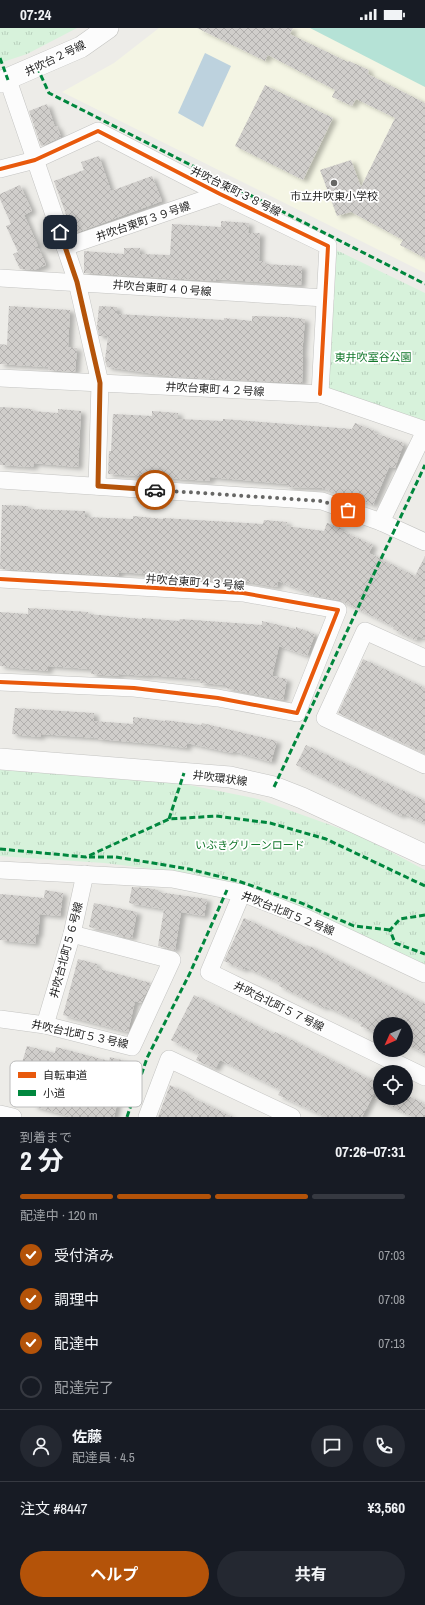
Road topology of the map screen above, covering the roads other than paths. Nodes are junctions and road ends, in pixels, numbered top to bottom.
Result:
1 (108, 28) edge
2 (4, 81) edge
3 (35, 160) junction
4 (0, 169) edge
5 (220, 194) junction
6 (65, 247) junction
7 (0, 278) edge
8 (77, 282) junction
9 (325, 298) junction
10 (0, 378) edge
11 (100, 383) junction
12 (320, 394) junction
13 (425, 430) edge
14 (0, 480) edge
15 (98, 486) junction
16 (381, 522) junction
17 (425, 542) edge
18 (0, 579) edge
19 (425, 658) edge
20 (0, 682) edge
21 (0, 759) edge
22 (425, 764) edge
23 (425, 855) edge
24 (0, 870) edge
25 (85, 874) junction
26 (242, 893) junction
27 (72, 934) junction
28 (425, 974) edge
29 (0, 1019) edge
30 (45, 1025) junction
31 (425, 1077) edge
32 (0, 1114) edge
33 (13, 1117) edge
34 (147, 1117) edge
35 (292, 1117) edge

1 - 2 street, 井吹台２号線
2 - 3 street
3 - 4 street, 井吹台東町３８号線
3 - 5 street, 井吹台東町３８号線
3 - 6 street
5 - 6 street, 井吹台東町３９号線
5 - 9 street, 井吹台東町３８号線
6 - 8 street
7 - 8 street, 井吹台東町４０号線
8 - 9 street, 井吹台東町４０号線
8 - 11 street
9 - 12 street, 井吹台東町３８号線
10 - 11 street, 井吹台東町４２号線
11 - 12 street, 井吹台東町４２号線
11 - 15 street
12 - 13 street, 井吹台東町４２号線
13 - 16 street, 井吹台東町４２号線
14 - 15 street
15 - 16 street
16 - 17 street
18 - 20 street, 井吹台東町４３号線
19 - 22 street
21 - 23 street, 井吹環状線
24 - 25 street, 井吹台北町５２号線
25 - 26 street, 井吹台北町５２号線
25 - 27 street, 井吹台北町５６号線
26 - 28 street, 井吹台北町５２号線
26 - 31 street, 井吹台北町５７号線
27 - 30 street, 井吹台北町５６号線
27 - 30 street, 井吹台北町５３号線
29 - 30 street, 井吹台北町５３号線
32 - 33 street
34 - 35 street

